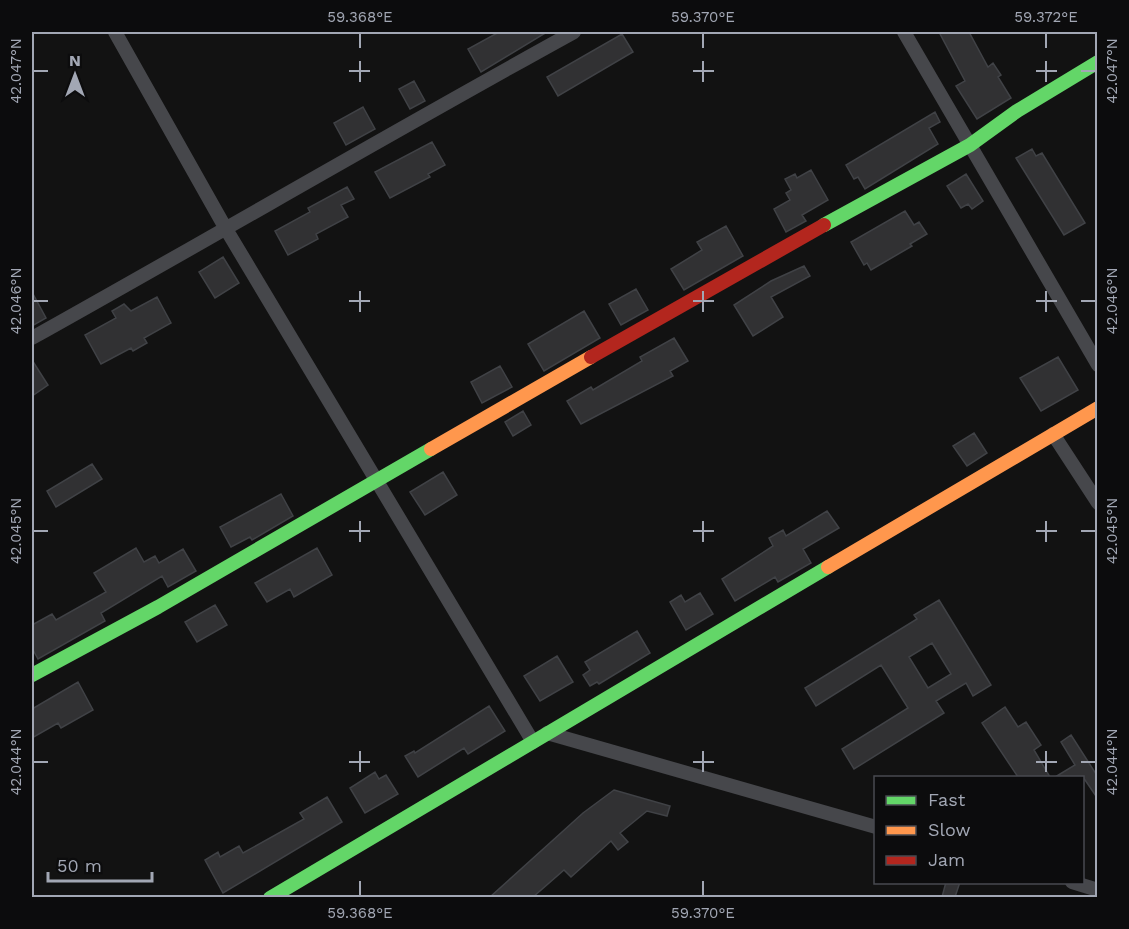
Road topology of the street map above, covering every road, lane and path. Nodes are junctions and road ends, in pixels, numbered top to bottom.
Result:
1 (115, 32) edge
2 (574, 32) edge
3 (903, 32) edge
4 (1098, 62) edge
5 (970, 145) junction
6 (226, 230) junction
7 (32, 338) edge
8 (1098, 364) edge
9 (1098, 408) edge
10 (1053, 434) junction
11 (377, 480) junction
12 (1098, 503) edge
13 (32, 675) edge
14 (547, 733) junction
15 (532, 742) junction
16 (874, 826) edge
17 (1078, 884) edge
18 (1098, 890) edge
19 (270, 897) edge

1 - 6 street
2 - 6 street
3 - 5 street
4 - 5 street
5 - 8 street
5 - 11 street
6 - 7 street
6 - 11 street
9 - 10 street
10 - 12 street
10 - 14 street
11 - 13 street
11 - 15 street
14 - 15 street
14 - 16 street
15 - 19 street
17 - 18 street

